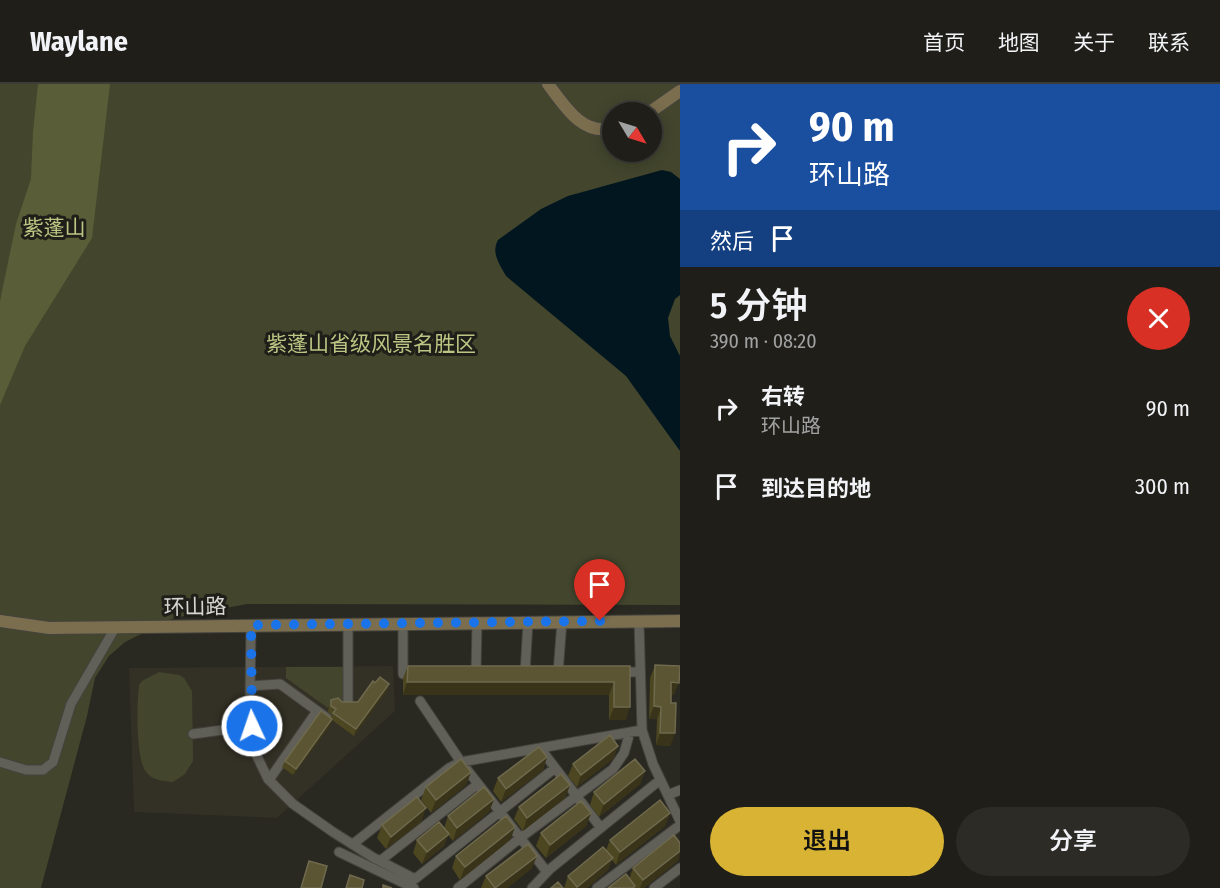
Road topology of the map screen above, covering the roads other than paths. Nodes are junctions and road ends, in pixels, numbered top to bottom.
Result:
1 (548, 84) edge
2 (680, 91) edge
3 (662, 104) edge
4 (602, 130) edge
5 (0, 621) edge
6 (528, 621) junction
7 (562, 621) junction
8 (639, 621) junction
9 (680, 621) edge
10 (477, 622) junction
11 (403, 623) junction
12 (348, 624) junction
13 (251, 625) junction
14 (114, 628) junction
15 (605, 672) edge
16 (640, 672) junction
17 (536, 673) edge
18 (547, 673) edge
19 (558, 673) junction
20 (570, 673) edge
21 (424, 674) edge
22 (466, 674) edge
23 (250, 686) junction
24 (420, 701) dead end
25 (348, 709) edge
26 (318, 711) junction
27 (327, 718) edge
28 (252, 726) junction
29 (642, 730) junction
30 (630, 732) junction
31 (193, 734) dead end
32 (540, 748) junction
33 (0, 762) edge
34 (461, 762) junction
35 (555, 768) junction
36 (268, 780) junction
37 (660, 780) junction
38 (478, 783) junction
39 (680, 790) edge
40 (668, 795) junction
41 (576, 796) junction
42 (500, 812) junction
43 (680, 823) edge
44 (601, 828) junction
45 (520, 838) junction
46 (353, 844) junction
47 (339, 852) dead end
48 (380, 861) junction
49 (680, 868) edge
50 (547, 872) junction
51 (414, 888) edge
52 (458, 888) edge
53 (532, 888) edge
54 (597, 888) edge
55 (654, 888) edge

1 - 4 main road
2 - 3 main road
5 - 14 main road, 环山路
6 - 7 main road, 环山路
6 - 10 main road, 环山路
6 - 17 street
7 - 8 main road, 环山路
7 - 19 street
8 - 9 main road, 环山路
8 - 16 street
10 - 11 main road, 环山路
10 - 22 street
11 - 12 main road, 环山路
11 - 21 street
12 - 13 main road, 环山路
12 - 25 street
13 - 14 main road, 环山路
13 - 23 street
14 - 33 street
15 - 16 street
16 - 29 street
18 - 19 street
19 - 20 street
23 - 26 street
23 - 28 street
24 - 34 street
26 - 27 street
26 - 36 street
28 - 31 street
28 - 36 street
29 - 30 street
29 - 37 street
30 - 32 street
30 - 41 street
32 - 34 street
32 - 35 street
34 - 38 street
34 - 46 street
35 - 41 street
35 - 42 street
36 - 46 street
37 - 40 street
37 - 44 street
38 - 42 street
38 - 48 street
39 - 40 street
40 - 43 street
41 - 44 street
41 - 45 street
42 - 45 street
42 - 48 street
43 - 54 street
44 - 50 street
45 - 50 street
45 - 52 street
46 - 48 street
47 - 51 street
49 - 55 street
50 - 53 street

